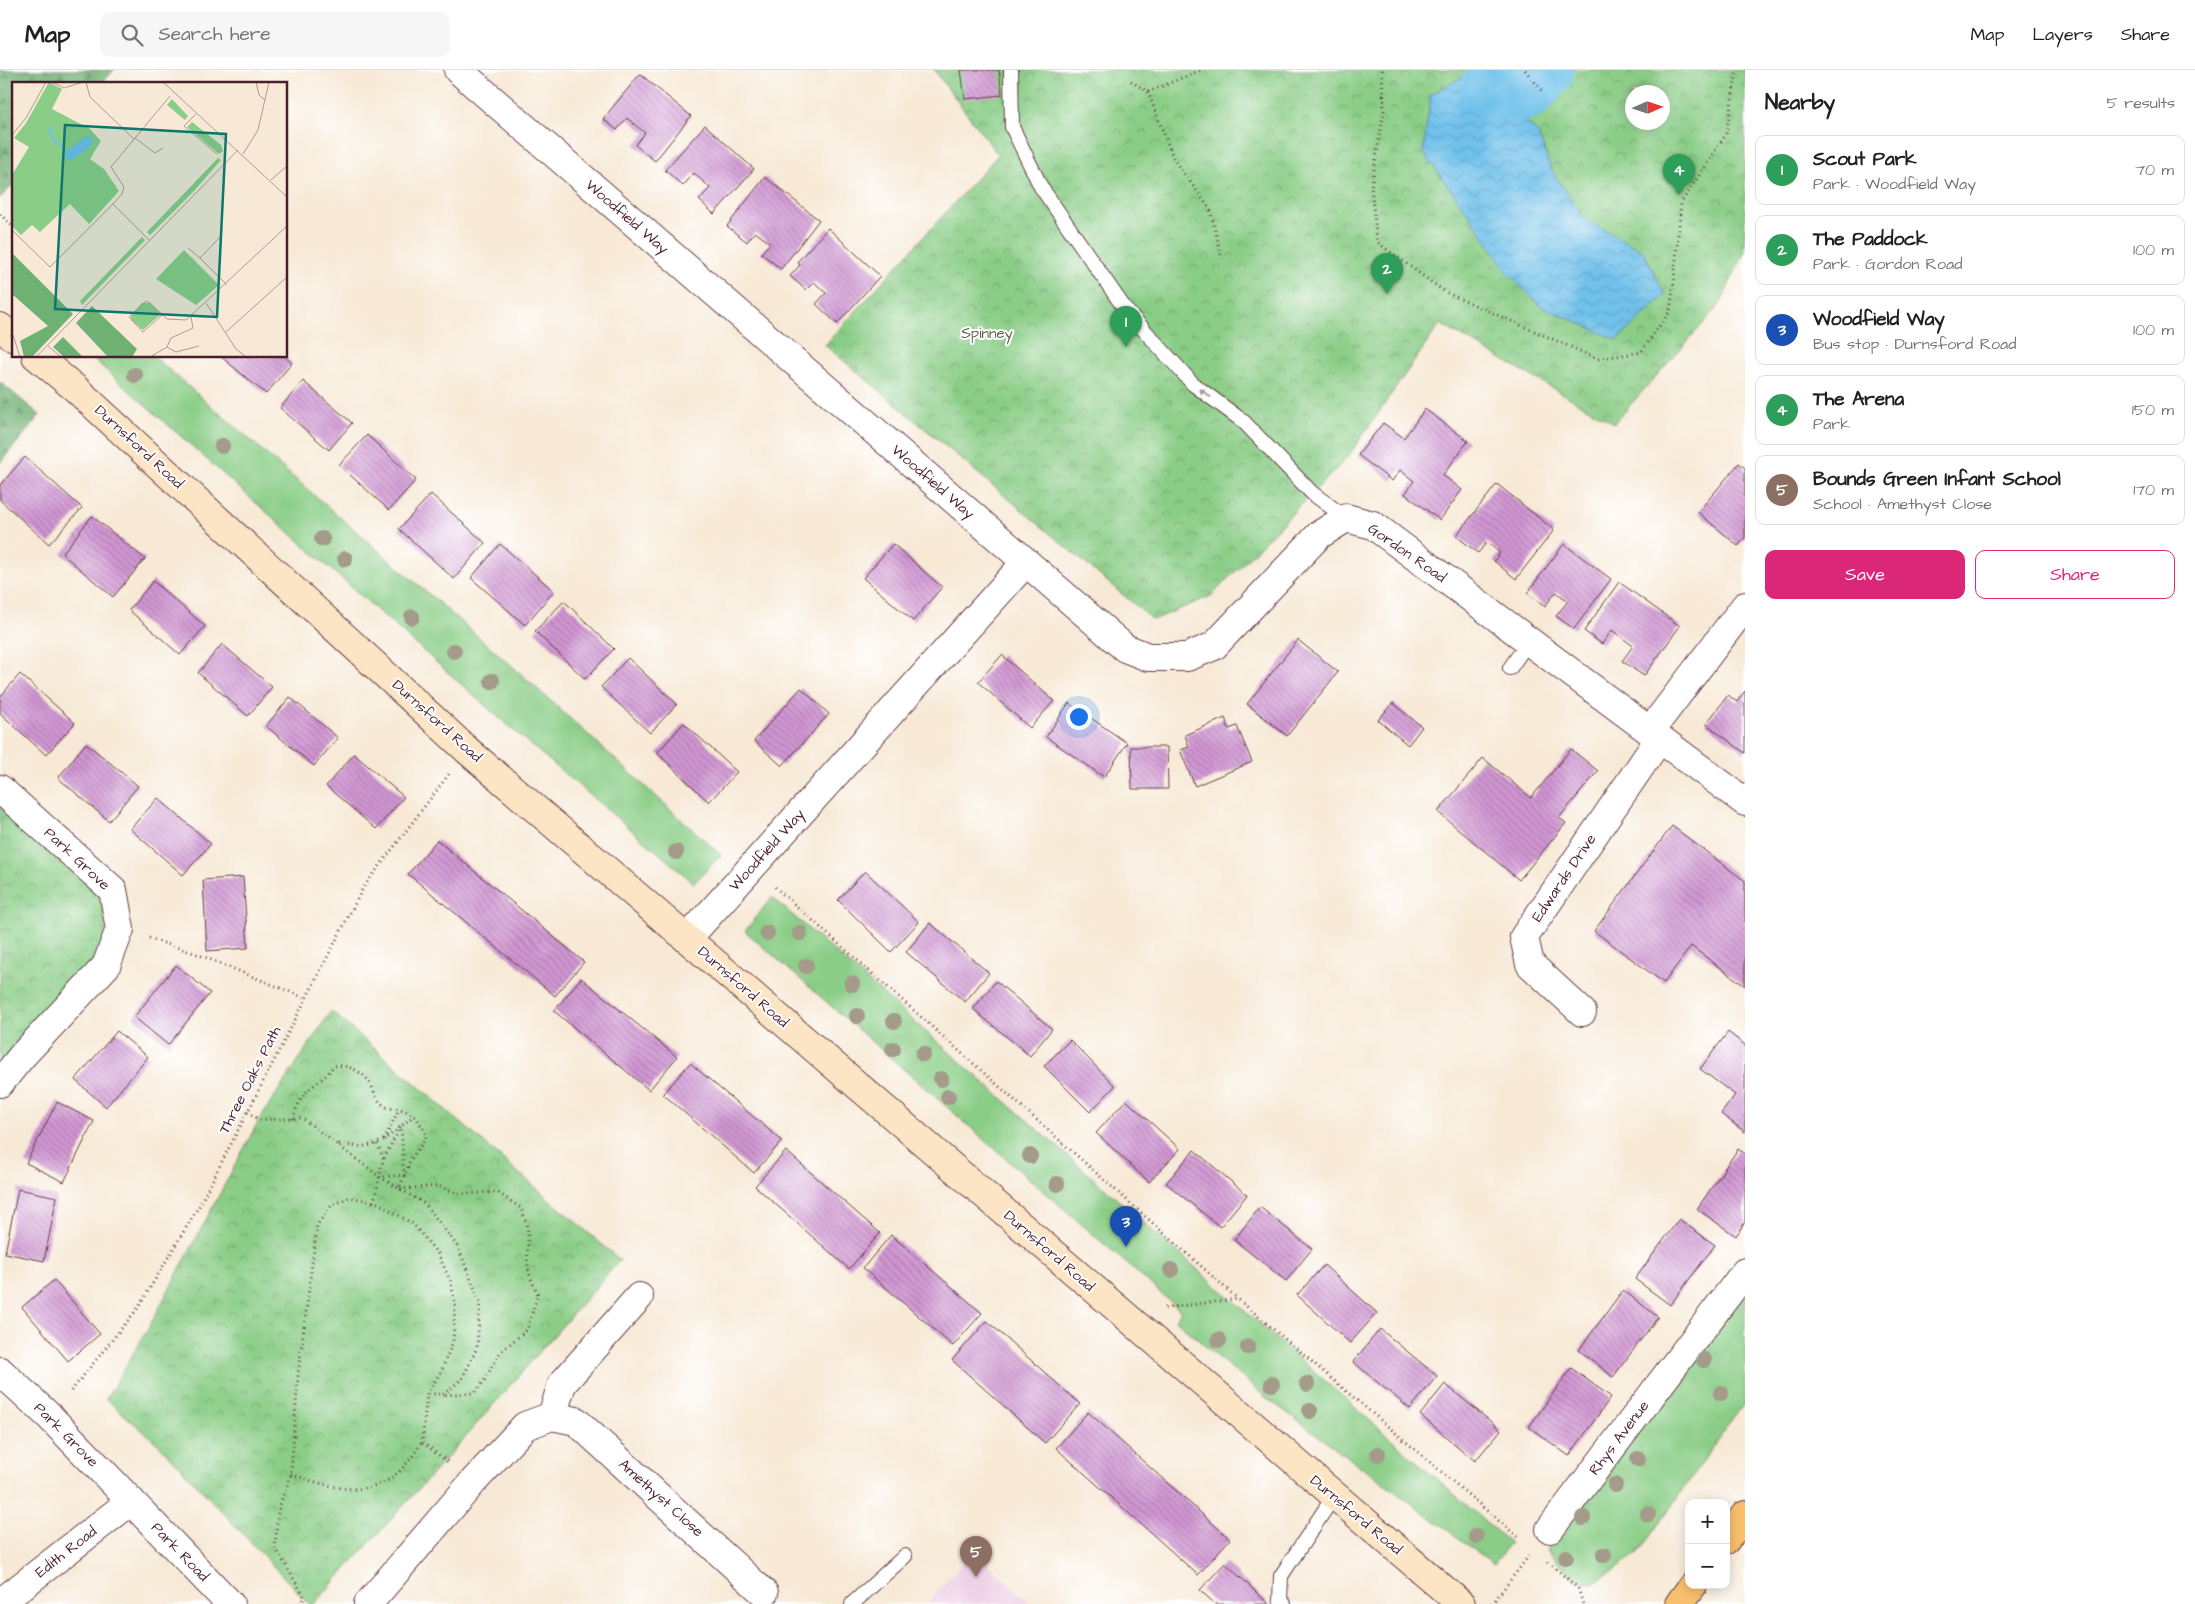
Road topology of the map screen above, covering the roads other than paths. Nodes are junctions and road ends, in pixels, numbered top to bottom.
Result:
1 (458, 70) edge
2 (1011, 70) edge
3 (0, 327) edge
4 (12, 336) edge
5 (38, 358) edge
6 (1346, 518) junction
7 (1026, 562) junction
8 (1745, 606) edge
9 (1528, 642) junction
10 (1510, 668) dead end
11 (1655, 734) junction
12 (0, 789) edge
13 (1745, 802) edge
14 (687, 939) junction
15 (1582, 1012) dead end
16 (0, 1083) edge
17 (1745, 1272) edge
18 (639, 1297) dead end
19 (0, 1371) edge
20 (552, 1416) junction
21 (1334, 1496) junction
22 (131, 1501) junction
23 (1745, 1515) edge
24 (1730, 1535) edge
25 (1542, 1539) road end
26 (905, 1556) dead end
27 (1690, 1589) edge
28 (764, 1593) dead end
29 (0, 1603) edge
30 (230, 1604) edge
31 (368, 1604) edge
32 (852, 1604) edge
33 (1284, 1604) edge
34 (1460, 1604) edge
35 (1679, 1604) edge

1 - 7 street, Woodfield Way
6 -> 2 lane
3 - 4 main road
5 - 14 main road, Durnsford Road
6 - 7 street
6 - 9 street, Gordon Road
7 - 14 street, Woodfield Way
8 - 11 street, Edwards Drive
9 - 10 lane
9 - 11 street, Gordon Road
11 - 13 street, Gordon Road
11 - 15 street, Edwards Drive
12 - 16 street, Park Grove
14 - 21 main road, Durnsford Road
17 - 25 street, Rhys Avenue
18 - 20 street
19 - 22 street, Park Grove
20 - 28 street, Amethyst Close
20 - 31 street
21 - 33 lane
21 - 34 main road, Durnsford Road
22 - 29 street, Edith Road
22 - 30 street, Park Road
23 - 24 main road
26 - 32 lane
27 - 35 main road

